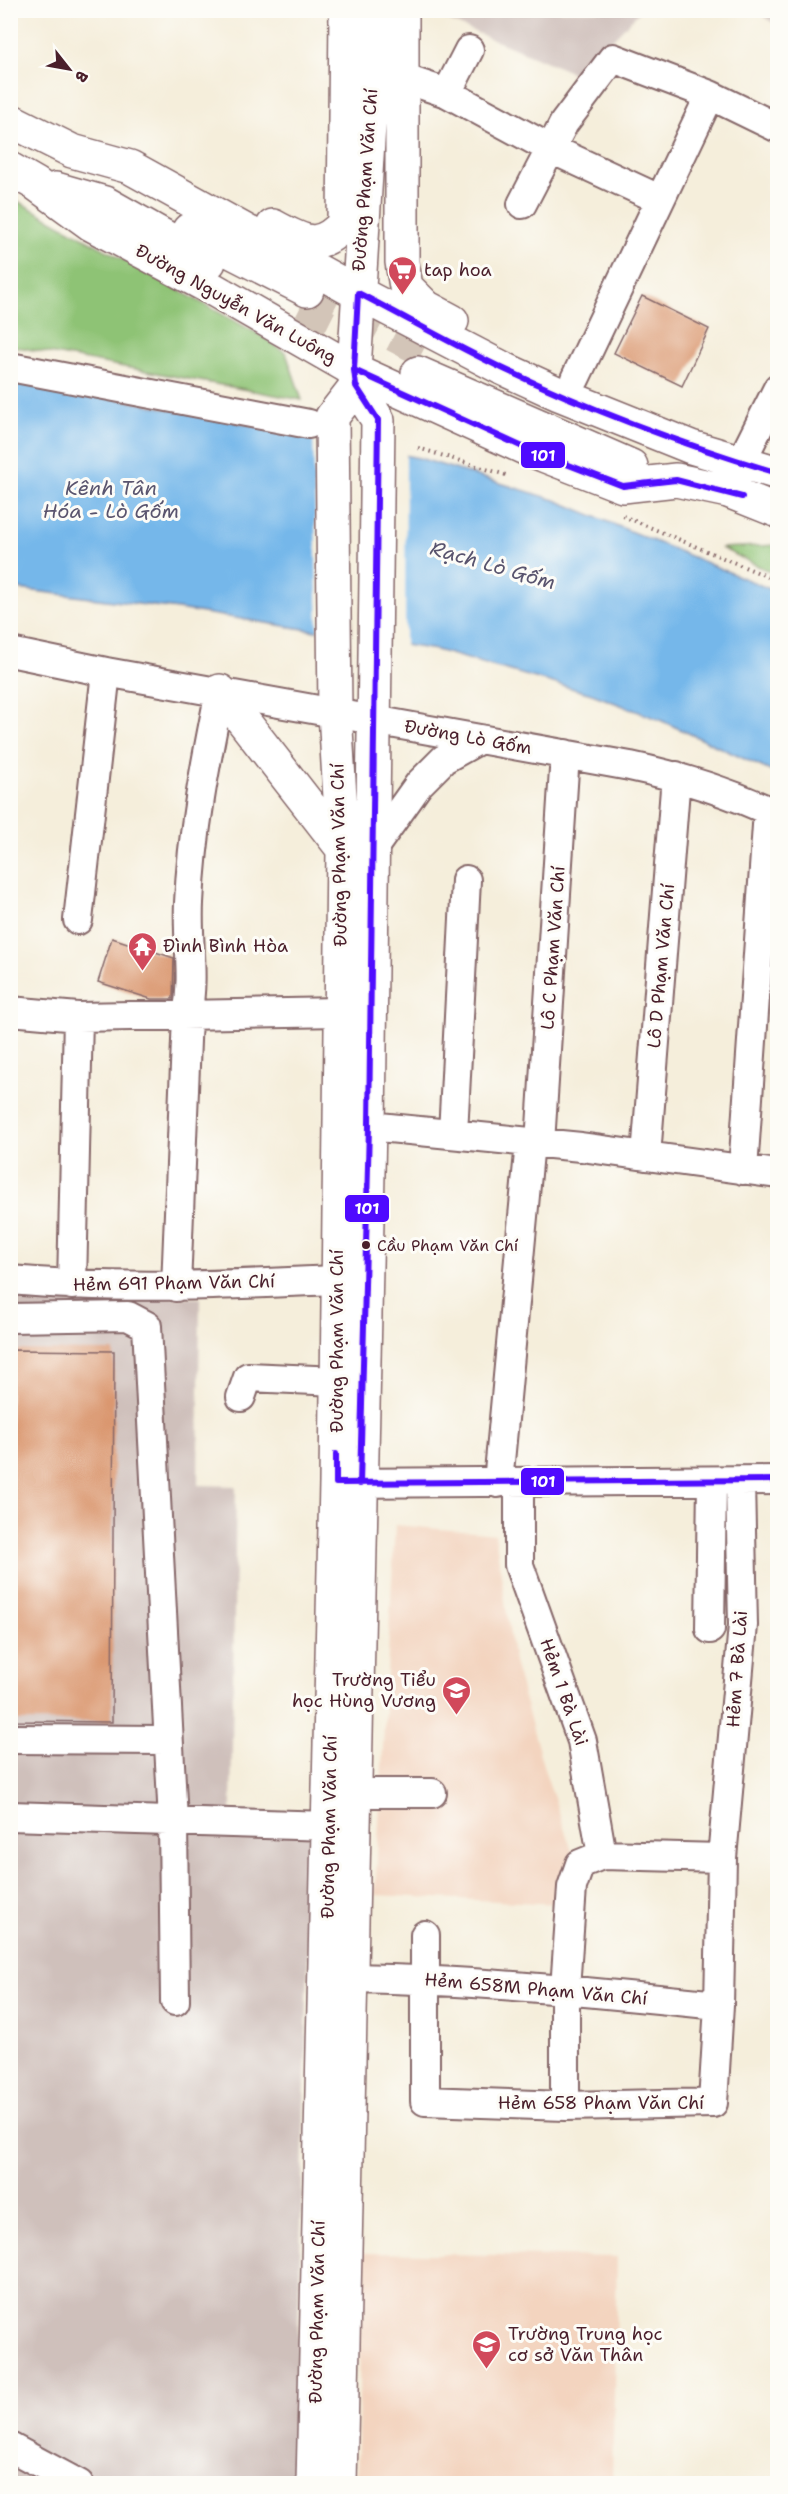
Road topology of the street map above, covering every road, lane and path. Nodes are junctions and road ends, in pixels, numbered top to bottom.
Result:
1 (346, 10) edge
2 (376, 10) edge
3 (402, 10) edge
4 (469, 50) dead end
5 (402, 78) junction
6 (447, 93) junction
7 (710, 95) junction
8 (10, 120) edge
9 (777, 128) edge
10 (549, 148) junction
11 (72, 151) junction
12 (23, 177) edge
13 (659, 199) junction
14 (522, 204) dead end
15 (358, 293) junction
16 (10, 367) edge
17 (355, 378) junction
18 (575, 379) junction
19 (777, 388) edge
20 (321, 420) junction
21 (691, 447) junction
22 (742, 460) junction
23 (777, 473) edge
24 (676, 480) junction
25 (777, 511) edge
26 (10, 652) edge
27 (106, 672) junction
28 (220, 691) junction
29 (335, 712) junction
30 (374, 720) junction
31 (480, 739) junction
32 (565, 754) junction
33 (676, 776) junction
34 (773, 813) edge
35 (358, 850) junction
36 (466, 880) dead end
37 (78, 920) dead end
38 (10, 1011) edge
39 (340, 1012) junction
40 (186, 1016) junction
41 (78, 1017) junction
42 (369, 1126) junction
43 (453, 1134) junction
44 (535, 1142) junction
45 (646, 1156) junction
46 (743, 1170) junction
47 (777, 1174) edge
48 (10, 1280) edge
49 (337, 1280) junction
50 (72, 1285) junction
51 (176, 1287) junction
52 (10, 1318) edge
53 (337, 1382) junction
54 (242, 1397) dead end
55 (777, 1480) edge
56 (726, 1481) junction
57 (348, 1483) junction
58 (509, 1484) junction
59 (710, 1629) dead end
60 (10, 1739) edge
61 (167, 1740) junction
62 (342, 1793) junction
63 (432, 1793) dead end
64 (10, 1816) edge
65 (173, 1821) junction
66 (329, 1826) junction
67 (602, 1855) junction
68 (722, 1858) junction
69 (424, 1935) dead end
70 (353, 1978) junction
71 (423, 1979) junction
72 (565, 1989) junction
73 (175, 2001) dead end
74 (719, 2006) junction
75 (565, 2106) junction
76 (10, 2447) edge
77 (79, 2484) edge
78 (313, 2484) edge
79 (340, 2484) edge

1 - 11 main road
2 - 15 main road, Đường Phạm Văn Chí
3 - 5 main road
4 - 6 street
5 - 6 street
5 - 18 main road
6 - 10 street
7 - 9 street
7 - 10 street
7 - 13 street
8 - 11 main road
10 - 13 street
10 - 14 street
11 - 12 main road
11 - 15 main road
12 - 17 main road, Đường Nguyễn Văn Luông
13 - 18 street
15 - 17 main road, Đường Phạm Văn Chí
15 - 21 main road
16 - 20 street
17 - 20 main road
17 - 24 main road, Đường Nguyễn Văn Luông
17 - 30 main road, Đường Phạm Văn Chí
18 - 21 main road
19 - 22 street
20 - 29 main road, Đường Phạm Văn Chí
21 - 22 main road
21 - 24 main road
22 - 23 main road
24 - 25 main road, Đường Nguyễn Văn Luông
26 - 27 street, Đường Lò Gốm
27 - 28 street, Đường Lò Gốm
27 - 37 street
28 - 29 street, Đường Lò Gốm
28 - 35 main road
28 - 40 street
29 - 30 street, Đường Lò Gốm
29 - 35 main road, Đường Phạm Văn Chí
30 - 31 street, Đường Lò Gốm
30 - 35 main road, Đường Phạm Văn Chí
31 - 32 street, Đường Lò Gốm
31 - 35 street
32 - 33 street, Đường Lò Gốm
32 - 44 street, Lô C Phạm Văn Chí
33 - 34 street, Đường Lò Gốm
33 - 45 street, Lô D Phạm Văn Chí
34 - 46 street
35 - 39 main road, Đường Phạm Văn Chí
35 - 42 main road, Đường Phạm Văn Chí
36 - 43 street
38 - 41 street
39 - 40 street
39 - 49 main road, Đường Phạm Văn Chí
40 - 41 street
40 - 51 street
41 - 50 street
42 - 43 street
42 - 57 main road, Đường Phạm Văn Chí
43 - 44 street
44 - 45 street
44 - 58 street, Lô C Phạm Văn Chí
45 - 46 street
46 - 47 street
48 - 50 street, Hẻm 691 Phạm Văn Chí
49 - 51 street, Hẻm 691 Phạm Văn Chí
49 - 53 main road, Đường Phạm Văn Chí
50 - 51 street, Hẻm 691 Phạm Văn Chí
52 - 61 street
53 - 54 street
53 - 57 main road, Đường Phạm Văn Chí
55 - 56 street
56 - 58 street
56 - 59 street
56 - 68 street, Hẻm 7 Bà Lài
57 - 58 street
57 - 62 main road, Đường Phạm Văn Chí
58 - 67 street, Hẻm 1 Bà Lài
60 - 61 street
61 - 65 street
62 - 63 street
62 - 66 main road, Đường Phạm Văn Chí
62 - 70 main road, Đường Phạm Văn Chí
64 - 65 street
65 - 66 street
65 - 73 street
66 - 78 main road, Đường Phạm Văn Chí
67 - 68 street
67 - 72 street
68 - 74 street, Hẻm 658 Phạm Văn Chí
69 - 71 street
70 - 71 street, Hẻm 658M Phạm Văn Chí
70 - 79 main road, Đường Phạm Văn Chí
71 - 72 street, Hẻm 658M Phạm Văn Chí
71 - 75 street, Hẻm 658 Phạm Văn Chí
72 - 74 street, Hẻm 658M Phạm Văn Chí
72 - 75 street
74 - 75 street, Hẻm 658 Phạm Văn Chí
76 - 77 street

